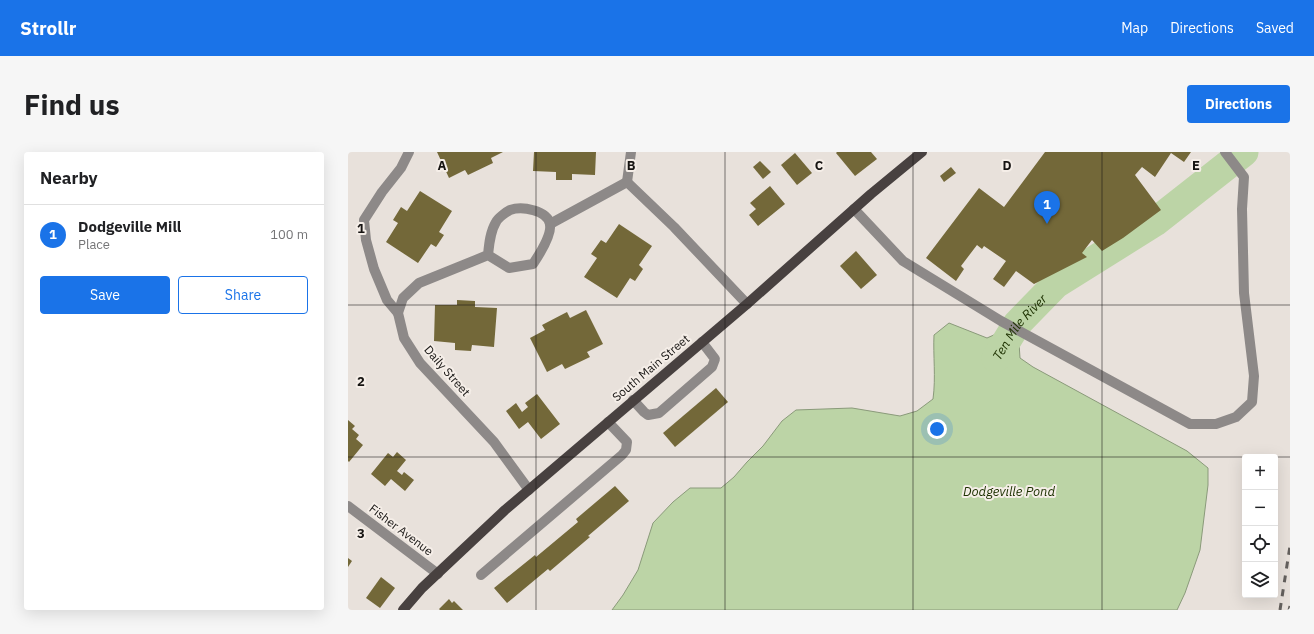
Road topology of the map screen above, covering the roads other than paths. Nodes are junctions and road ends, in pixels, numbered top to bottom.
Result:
1 (409, 152) edge
2 (631, 152) edge
3 (922, 152) edge
4 (1226, 153) edge
5 (627, 182) junction
6 (854, 209) junction
7 (550, 224) junction
8 (488, 255) junction
9 (747, 304) junction
10 (398, 313) junction
11 (702, 342) junction
12 (634, 400) junction
13 (608, 422) junction
14 (529, 490) junction
15 (348, 506) edge
16 (438, 574) junction
17 (481, 575) dead end
18 (403, 610) edge

1 - 10 street
2 - 5 street
3 - 6 main road, South Main Street
4 - 6 street
5 - 7 street
5 - 9 street
6 - 9 main road, South Main Street
7 - 8 street
7 - 8 street
8 - 10 street
9 - 11 main road, South Main Street
10 - 14 street, Daily Street
11 - 12 main road, South Main Street
11 - 12 street
12 - 13 main road, South Main Street
13 - 14 main road, South Main Street
13 - 17 street
14 - 16 main road, South Main Street
15 - 16 street, Fisher Avenue
16 - 18 main road, South Main Street

